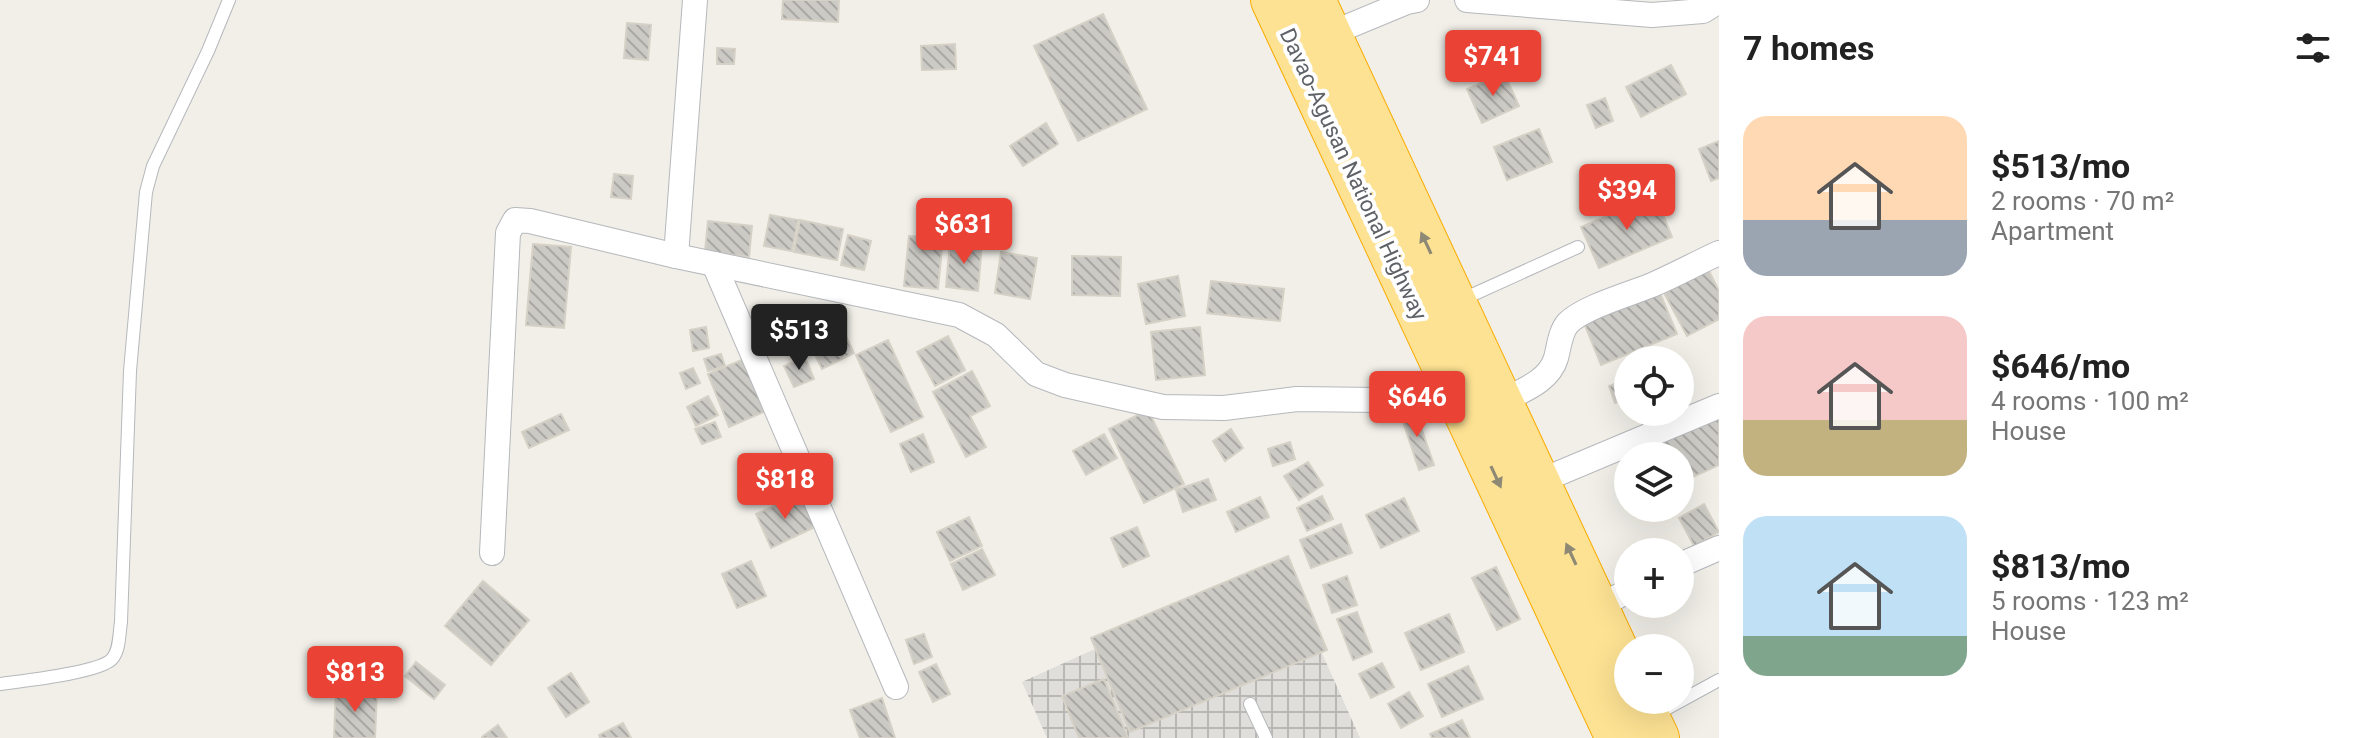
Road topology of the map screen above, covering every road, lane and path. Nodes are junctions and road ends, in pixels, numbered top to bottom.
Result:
1 (229, 0) edge
2 (695, 0) edge
3 (1273, 0) edge
4 (1417, 0) edge
5 (1467, 0) edge
6 (1719, 1) edge
7 (1312, 28) edge
8 (1578, 247) dead end
9 (1719, 253) edge
10 (676, 256) junction
11 (714, 264) junction
12 (1454, 303) junction
13 (1456, 392) junction
14 (1500, 402) junction
15 (1719, 406) edge
16 (1538, 482) junction
17 (1719, 548) edge
18 (492, 553) dead end
19 (1694, 559) edge
20 (1612, 599) edge
21 (1619, 634) edge
22 (1719, 680) edge
23 (0, 684) edge
24 (896, 687) dead end
25 (1250, 704) dead end
26 (1641, 724) edge
27 (1266, 738) edge

1 - 23 lane
2 - 10 street
3 - 7 highway, Davao-Agusan National Highway
4 - 7 street
5 - 6 street
12 -> 7 highway, Davao-Agusan National Highway
7 - 13 highway, Davao-Agusan National Highway
8 - 12 lane
9 - 14 street
10 - 11 street
10 - 18 street
11 - 13 street
11 - 24 street
12 - 14 highway, Davao-Agusan National Highway
13 -> 26 highway, Davao-Agusan National Highway
14 - 16 highway, Davao-Agusan National Highway
15 - 16 street
20 -> 16 highway, Davao-Agusan National Highway
17 - 19 street
20 - 21 highway, Davao-Agusan National Highway
22 - 26 lane
25 - 27 lane

